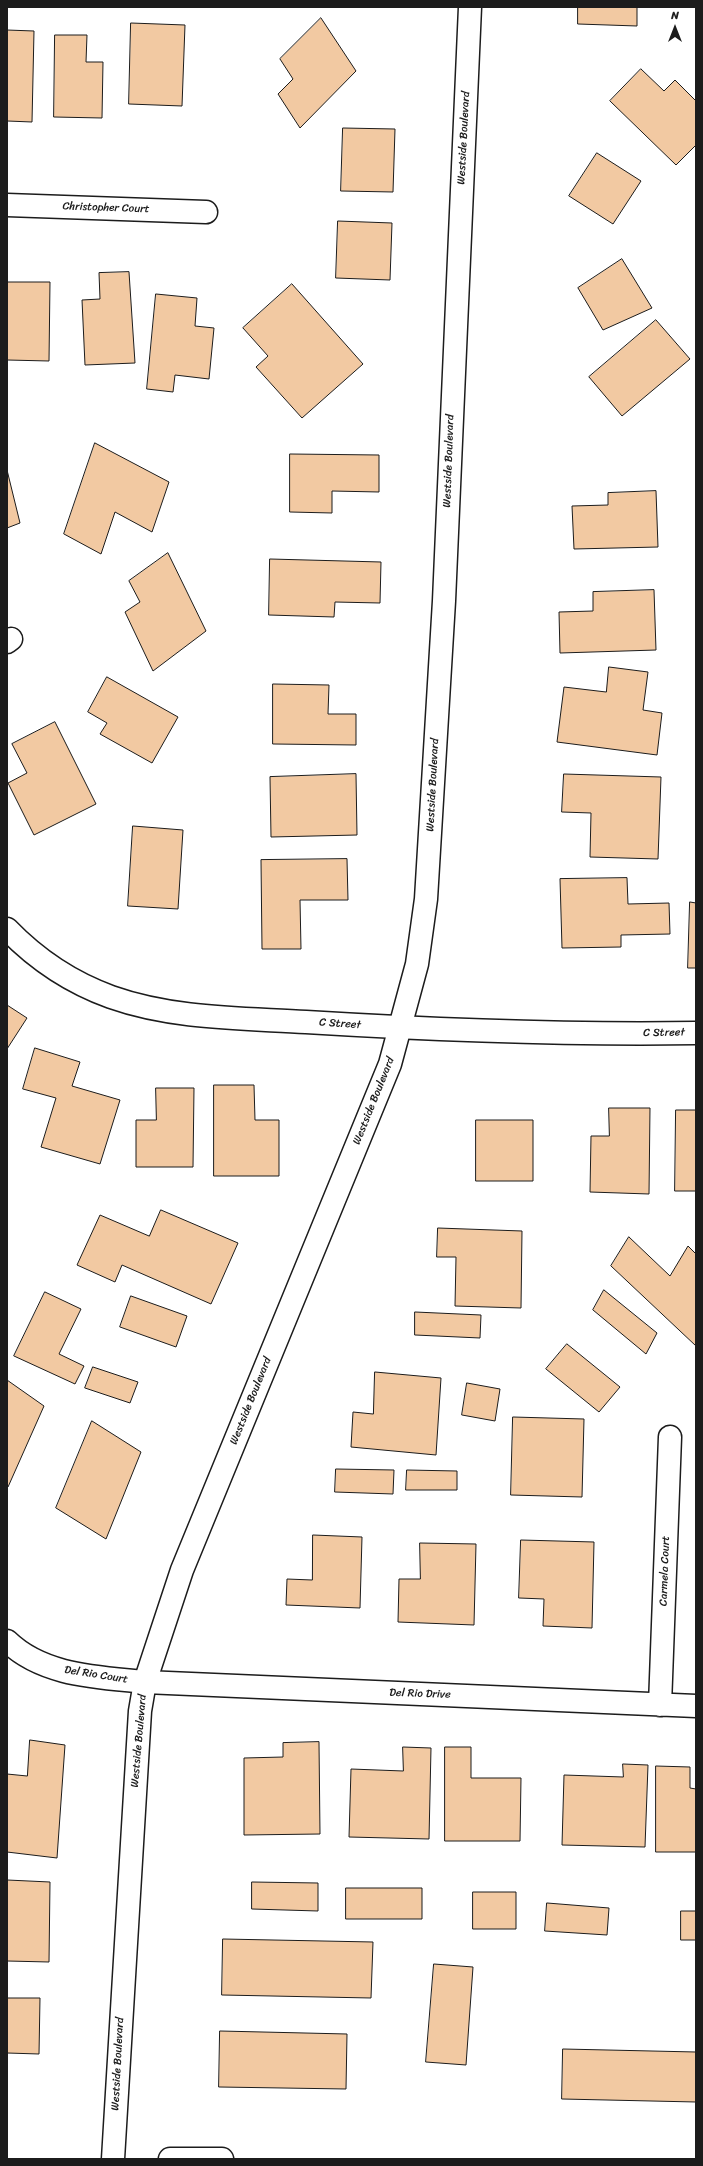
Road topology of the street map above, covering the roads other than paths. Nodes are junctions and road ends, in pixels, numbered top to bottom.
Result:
1 (470, 7) edge
2 (7, 205) edge
3 (206, 212) dead end
4 (7, 929) edge
5 (401, 1028) junction
6 (696, 1033) edge
7 (670, 1437) dead end
8 (7, 1641) edge
9 (145, 1682) junction
10 (660, 1705) junction
11 (696, 1706) edge
12 (113, 2159) edge
13 (170, 2159) edge
14 (222, 2159) edge

1 - 5 street, Westside Boulevard
2 - 3 street, Christopher Court
4 - 5 street, C Street
5 - 6 street, C Street
5 - 9 street, Westside Boulevard
7 - 10 street, Carmela Court
8 - 9 street, Del Rio Court
9 - 10 street, Del Rio Drive
9 - 12 street, Westside Boulevard
10 - 11 street, Del Rio Drive
13 - 14 street

